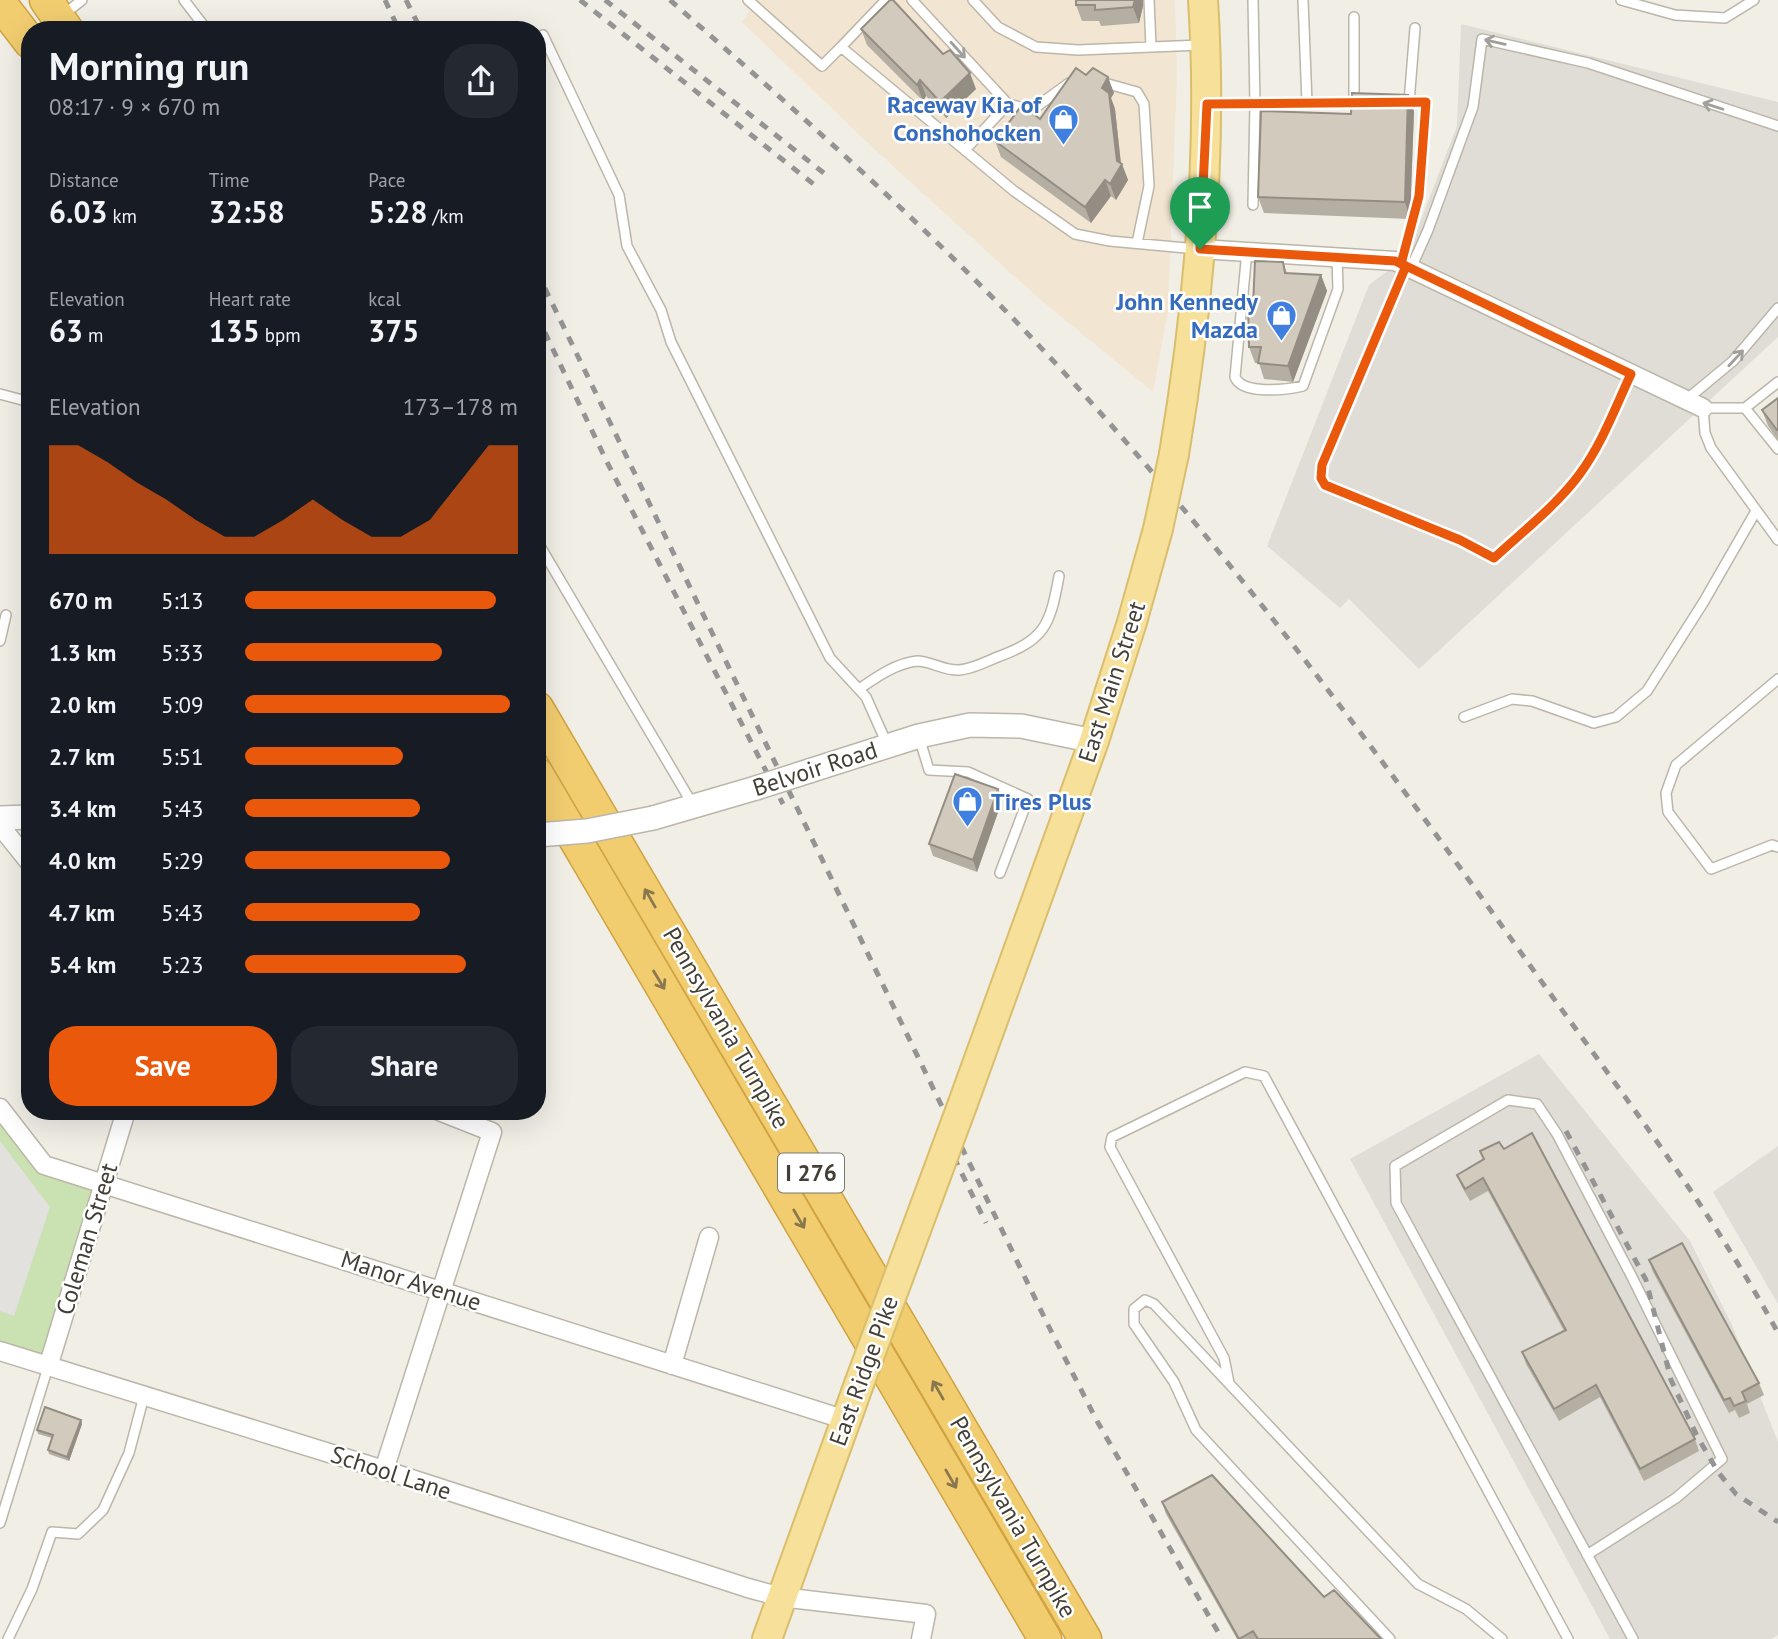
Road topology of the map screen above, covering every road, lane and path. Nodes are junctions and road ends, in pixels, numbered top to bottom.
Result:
1 (184, 0) edge
2 (748, 0) edge
3 (886, 0) edge
4 (912, 0) edge
5 (973, 0) edge
6 (1149, 0) edge
7 (1203, 0) edge
8 (1253, 0) edge
9 (1303, 0) edge
10 (1621, 0) edge
11 (1754, 0) edge
12 (0, 2) edge
13 (1353, 17) dead end
14 (200, 21) edge
15 (1415, 28) dead end
16 (21, 30) edge
17 (546, 41) edge
18 (1206, 44) junction
19 (841, 47) junction
20 (1151, 47) junction
21 (1079, 76) edge
22 (1091, 79) edge
23 (1353, 102) junction
24 (1367, 102) edge
25 (1395, 102) edge
26 (1409, 102) junction
27 (1307, 103) junction
28 (1008, 104) junction
29 (1207, 104) junction
30 (1255, 104) junction
31 (1778, 126) edge
32 (965, 149) junction
33 (1253, 205) dead end
34 (1137, 243) junction
35 (1200, 249) junction
36 (1247, 251) junction
37 (1337, 257) junction
38 (1406, 266) junction
39 (1778, 308) edge
40 (1631, 374) junction
41 (1778, 382) edge
42 (0, 394) edge
43 (21, 400) edge
44 (1686, 400) junction
45 (1703, 408) junction
46 (1745, 408) junction
47 (1778, 449) edge
48 (1756, 511) junction
49 (1778, 540) edge
50 (546, 556) edge
51 (1059, 576) dead end
52 (6, 615) dead end
53 (0, 641) edge
54 (1778, 679) edge
55 (859, 689) junction
56 (1464, 717) dead end
57 (546, 723) edge
58 (919, 736) junction
59 (1094, 741) junction
60 (887, 746) junction
61 (546, 789) edge
62 (695, 807) junction
63 (21, 817) edge
64 (3, 818) edge
65 (546, 834) edge
66 (1778, 847) edge
67 (21, 852) edge
68 (1000, 873) dead end
69 (962, 1103) joint
70 (0, 1108) edge
71 (123, 1120) edge
72 (462, 1120) edge
73 (104, 1183) junction
74 (709, 1237) dead end
75 (442, 1291) junction
76 (0, 1351) edge
77 (672, 1365) junction
78 (48, 1367) junction
79 (1228, 1383) junction
80 (144, 1396) junction
81 (846, 1420) junction
82 (384, 1470) junction
83 (0, 1523) edge
84 (1587, 1555) junction
85 (781, 1597) junction
86 (8, 1639) edge
87 (767, 1639) edge
88 (921, 1639) edge
89 (1045, 1639) edge
90 (1085, 1639) edge
91 (1390, 1639) edge
92 (1502, 1639) edge
93 (1568, 1639) edge
94 (1633, 1639) edge

1 - 14 lane
2 - 19 lane
3 - 19 lane
4 -> 28 lane
5 - 20 lane
6 - 20 lane
7 - 18 main road, East Main Street
8 - 30 lane
9 - 27 lane
10 - 11 lane
12 - 16 highway
13 - 23 lane
15 - 26 lane
17 - 55 lane
18 - 20 lane
18 - 29 main road, East Main Street
19 - 32 lane
21 - 28 lane
22 - 34 lane
23 - 24 lane
23 - 27 lane
25 - 26 lane
26 - 38 lane
27 - 30 lane
28 - 32 lane
29 - 30 lane
29 - 35 main road, East Main Street
30 - 33 lane
31 -> 38 lane
32 - 34 lane
34 - 35 lane
35 - 36 street
35 - 59 main road, East Main Street, bridge
36 - 37 street
36 - 37 lane
37 - 38 street
38 - 40 street
38 - 40 lane
44 -> 39 lane
40 - 44 street
41 - 46 lane
42 - 43 lane
44 - 45 street
45 - 46 lane
45 - 48 lane
46 - 47 lane
48 - 49 lane
48 - 56 lane
50 - 62 lane
51 - 55 lane
52 - 53 lane
54 - 66 lane
55 - 60 lane
90 -> 57 highway, Pennsylvania Turnpike / I 276
58 - 59 street, Belvoir Road
58 - 60 street, Belvoir Road
58 - 68 lane
59 - 69 main road, East Main Street
60 - 62 street, Belvoir Road, bridge
61 -> 89 highway, Pennsylvania Turnpike / I 276
62 - 65 street, Belvoir Road, bridge
63 - 64 street
64 - 67 street
69 - 81 main road, East Ridge Pike, bridge
70 - 73 street, Manor Avenue
71 - 73 street, Coleman Street
72 - 75 street
73 - 75 street, Manor Avenue
73 - 78 street, Coleman Street
74 - 77 street
75 - 77 street, Manor Avenue
75 - 82 street
76 - 78 street, School Lane
77 - 81 street, Manor Avenue
78 - 80 street, School Lane
78 - 83 lane
79 - 91 lane
79 - 92 lane
79 - 93 lane
80 - 82 street, School Lane
80 - 86 lane
81 - 85 main road, East Ridge Pike
82 - 85 street, School Lane
84 - 84 lane
84 - 94 lane
85 - 87 main road, East Ridge Pike
85 - 88 street, School Lane

